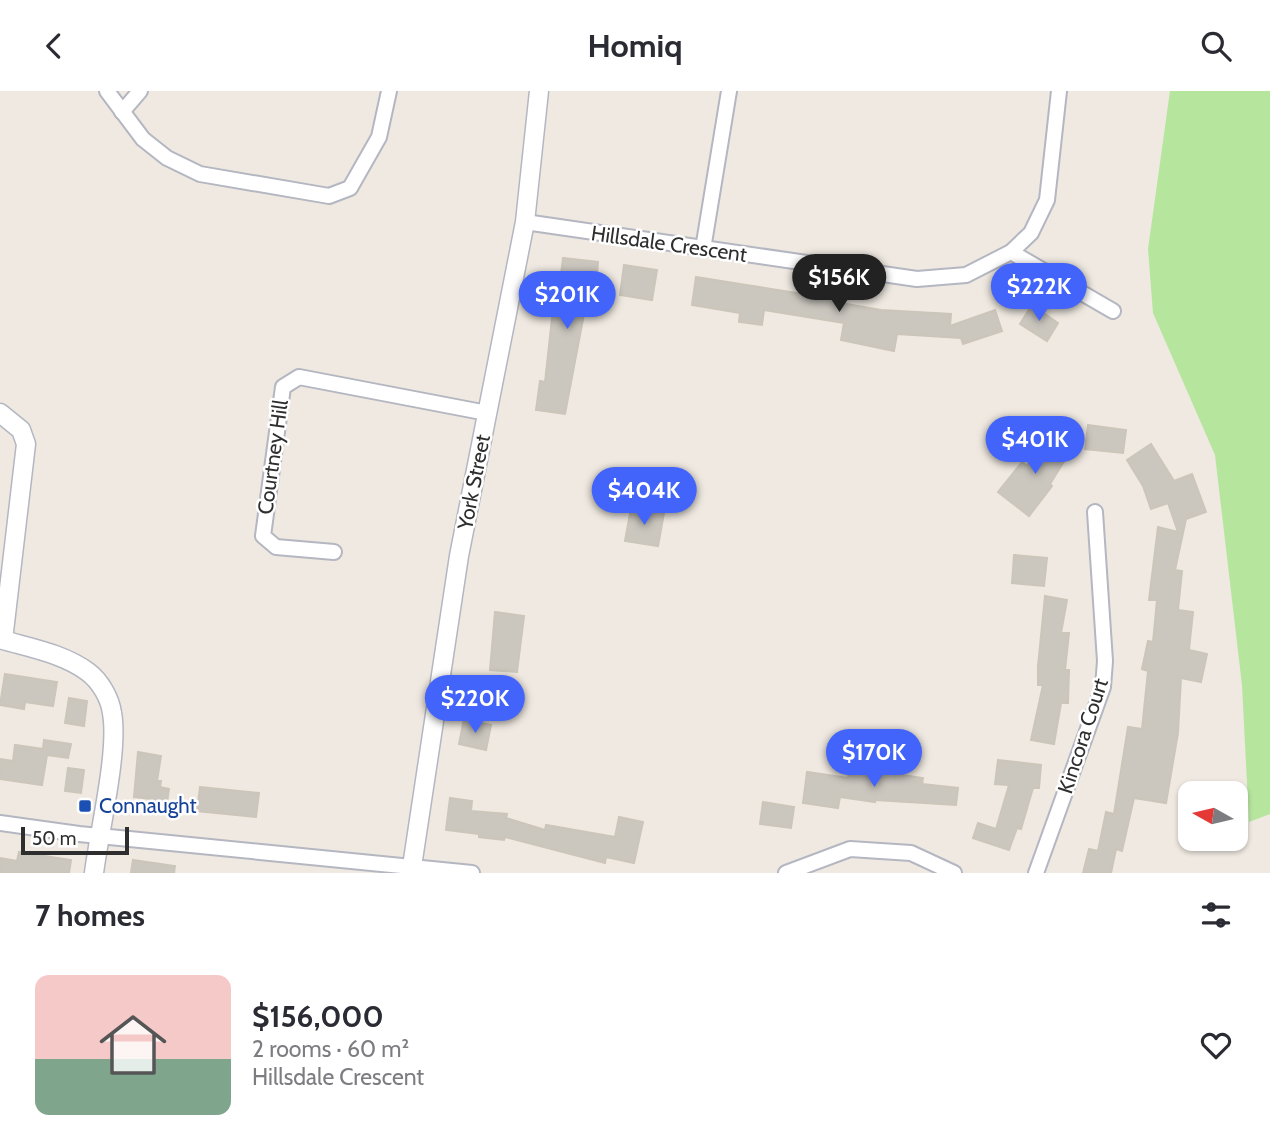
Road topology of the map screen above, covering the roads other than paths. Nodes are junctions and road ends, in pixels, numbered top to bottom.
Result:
1 (107, 91) edge
2 (140, 91) edge
3 (389, 91) edge
4 (539, 91) edge
5 (729, 91) edge
6 (1059, 91) edge
7 (122, 112) junction
8 (525, 222) junction
9 (703, 249) junction
10 (1011, 252) junction
11 (1113, 311) dead end
12 (0, 413) edge
13 (487, 413) junction
14 (1095, 512) dead end
15 (334, 552) dead end
16 (1, 640) edge
17 (0, 823) edge
18 (99, 835) junction
19 (412, 869) edge
20 (94, 873) edge
21 (472, 873) edge
22 (786, 873) edge
23 (954, 873) edge
24 (1036, 873) edge

1 - 7 street
2 - 7 street
3 - 7 street
4 - 8 street, York Street
5 - 9 street
6 - 10 street, Hillsdale Crescent
8 - 9 street, Hillsdale Crescent
8 - 13 street, York Street
9 - 10 street, Hillsdale Crescent
10 - 11 street
12 - 16 street
13 - 15 street, Courtney Hill
13 - 19 street, York Street
14 - 24 street, Kincora Court
16 - 18 street
17 - 18 street
18 - 19 street
18 - 20 street
19 - 21 street
22 - 23 street

